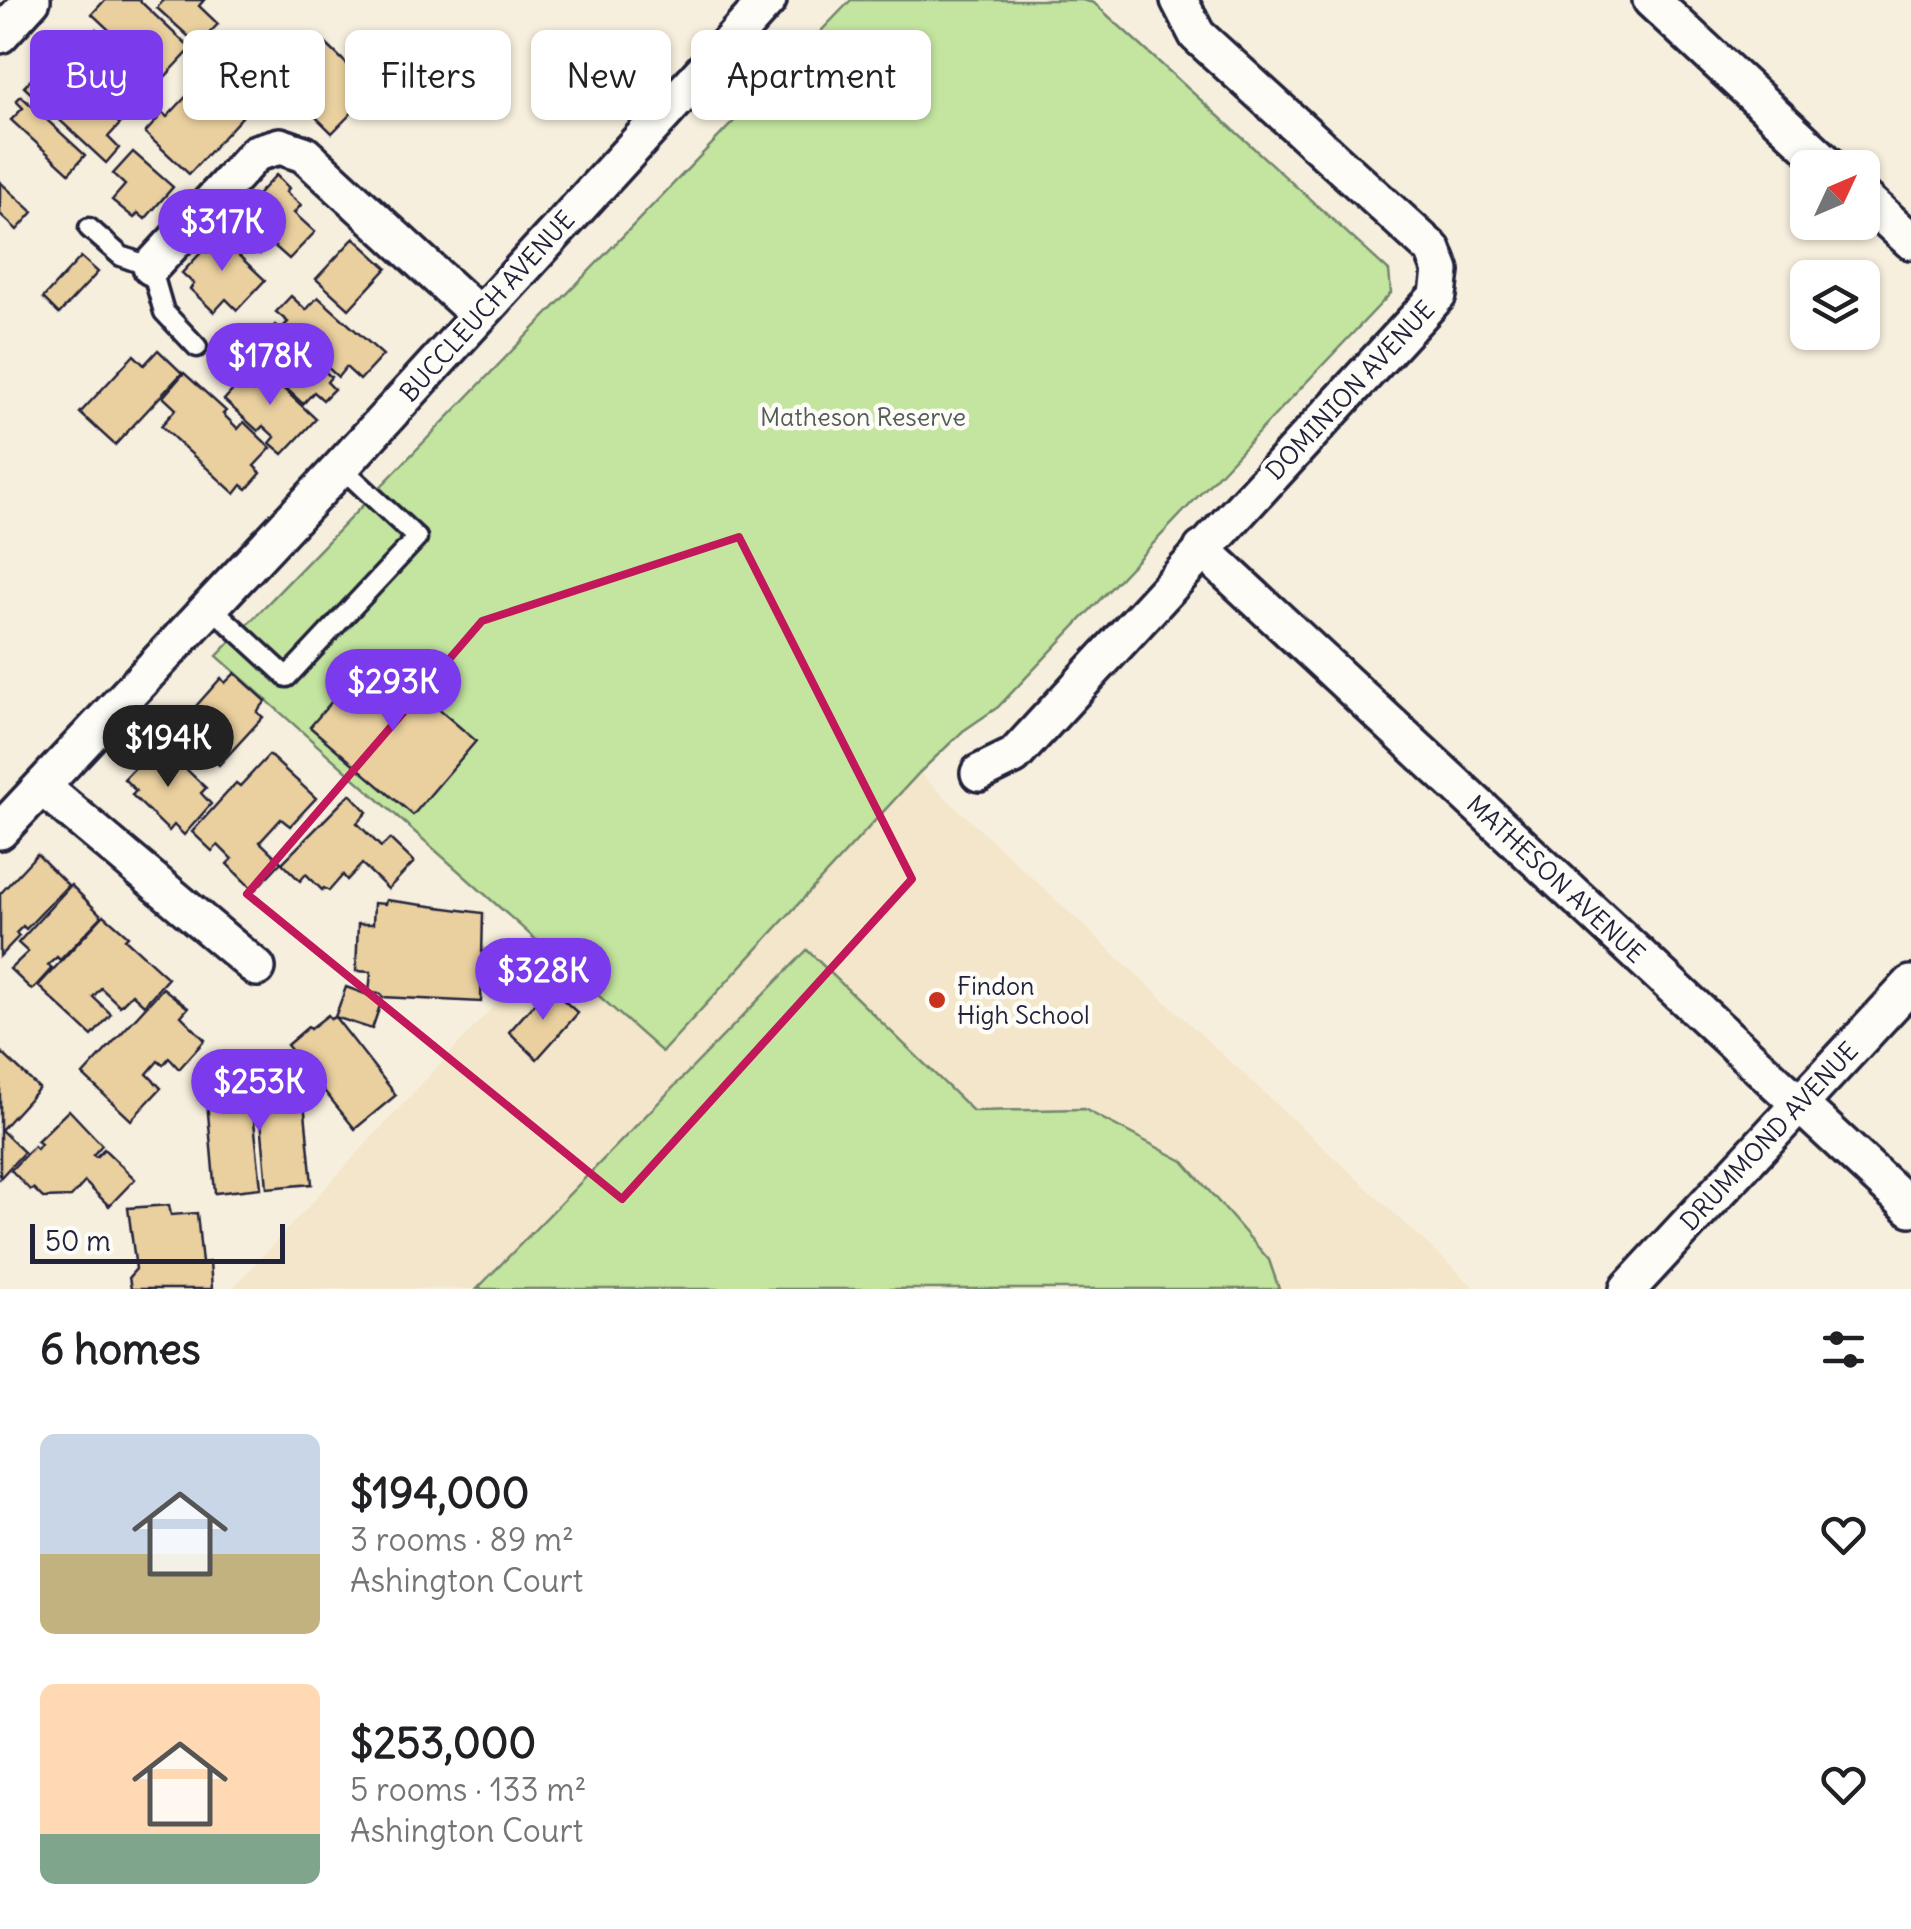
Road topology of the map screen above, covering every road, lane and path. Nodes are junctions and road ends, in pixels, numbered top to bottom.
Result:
1 (32, 0) edge
2 (768, 0) edge
3 (1180, 0) edge
4 (1650, 0) edge
5 (0, 35) edge
6 (1812, 150) edge
7 (1880, 213) edge
8 (89, 228) dead end
9 (1911, 241) edge
10 (151, 267) junction
11 (479, 315) junction
12 (197, 346) dead end
13 (341, 467) junction
14 (1202, 549) junction
15 (212, 606) junction
16 (980, 773) dead end
17 (42, 786) junction
18 (0, 831) edge
19 (257, 968) dead end
20 (1911, 984) edge
21 (1798, 1105) junction
22 (1911, 1208) edge
23 (1628, 1289) edge

1 - 5 street
2 - 11 street, BUCCLEUCH AVENUE
3 - 14 street, DOMINION AVENUE
4 - 6 street
7 - 9 street
8 - 10 lane
10 - 11 street
10 - 12 lane
11 - 13 street, BUCCLEUCH AVENUE
13 - 15 street, BUCCLEUCH AVENUE
13 - 15 lane
14 - 16 street, DOMINION AVENUE
14 - 21 street, MATHESON AVENUE
15 - 17 street, BUCCLEUCH AVENUE
17 - 18 street, BUCCLEUCH AVENUE
17 - 19 street
20 - 21 street, DRUMMOND AVENUE
21 - 22 street, MATHESON AVENUE
21 - 23 street, DRUMMOND AVENUE

